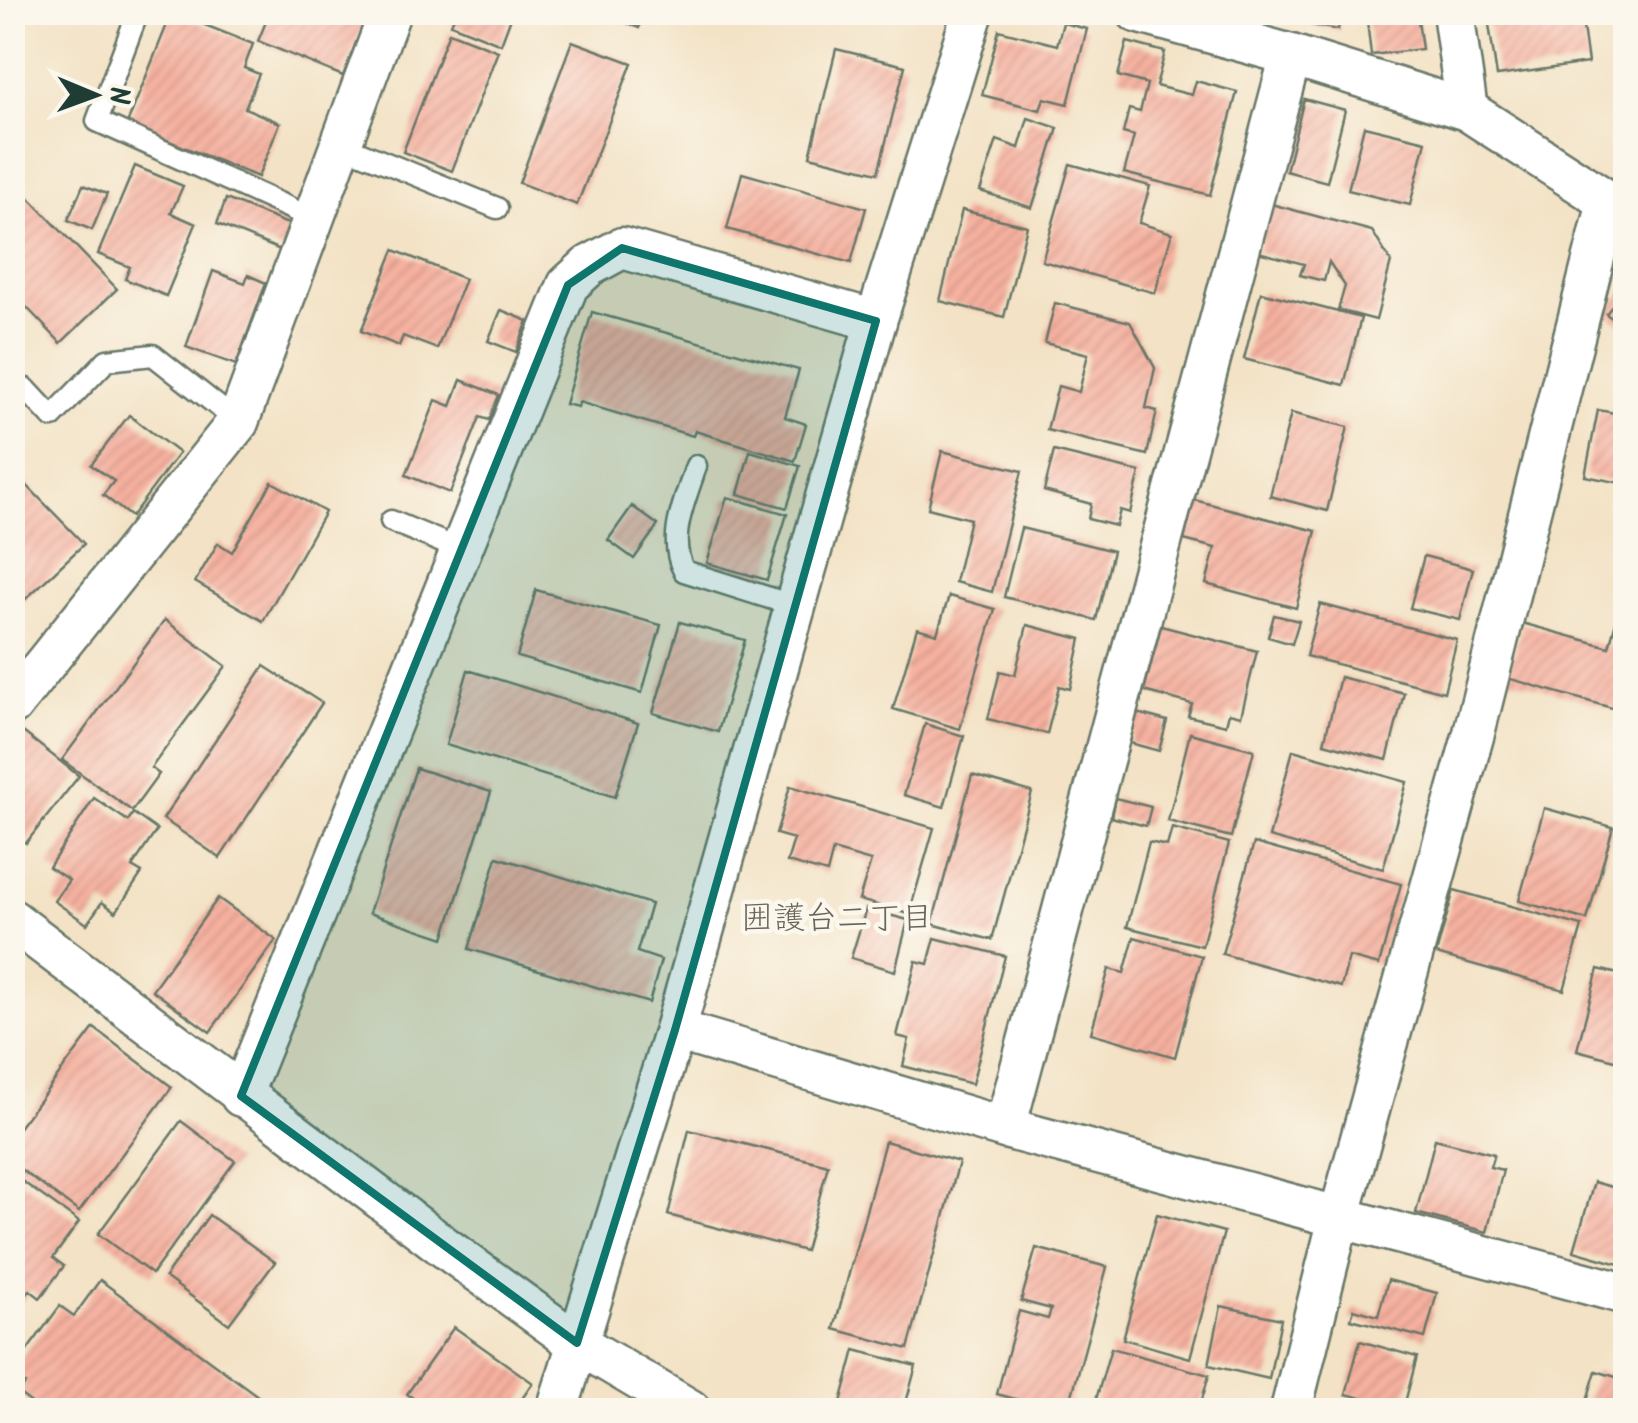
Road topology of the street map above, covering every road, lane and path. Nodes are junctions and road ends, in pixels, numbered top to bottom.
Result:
1 (138, 12) edge
2 (390, 12) edge
3 (973, 12) edge
4 (1137, 12) edge
5 (1454, 12) edge
6 (1291, 55) junction
7 (1467, 110) junction
8 (342, 145) junction
9 (1617, 207) edge
10 (498, 208) dead end
11 (314, 219) junction
12 (876, 321) junction
13 (26, 389) dead end
14 (238, 422) junction
15 (696, 466) dead end
16 (392, 521) dead end
17 (461, 550) junction
18 (796, 606) junction
19 (12, 705) edge
20 (12, 920) edge
21 (675, 1030) junction
22 (241, 1096) junction
23 (1005, 1128) junction
24 (1339, 1218) junction
25 (1626, 1294) edge
26 (576, 1343) junction
27 (557, 1410) edge
28 (690, 1410) edge
29 (1290, 1410) edge

1 - 11 lane
2 - 8 street
3 - 12 street
4 - 6 street
5 - 7 street
6 - 7 street
6 - 23 street
7 - 9 street
8 - 10 lane
8 - 11 street
9 - 24 street
11 - 14 street
12 - 17 street
12 - 18 street
13 - 14 lane
14 - 19 street
15 - 18 lane
16 - 17 lane
17 - 22 street
18 - 21 street
20 - 22 street
21 - 23 street
21 - 26 street
22 - 26 street
23 - 24 street
24 - 25 street
24 - 29 street
26 - 27 street
26 - 28 street

